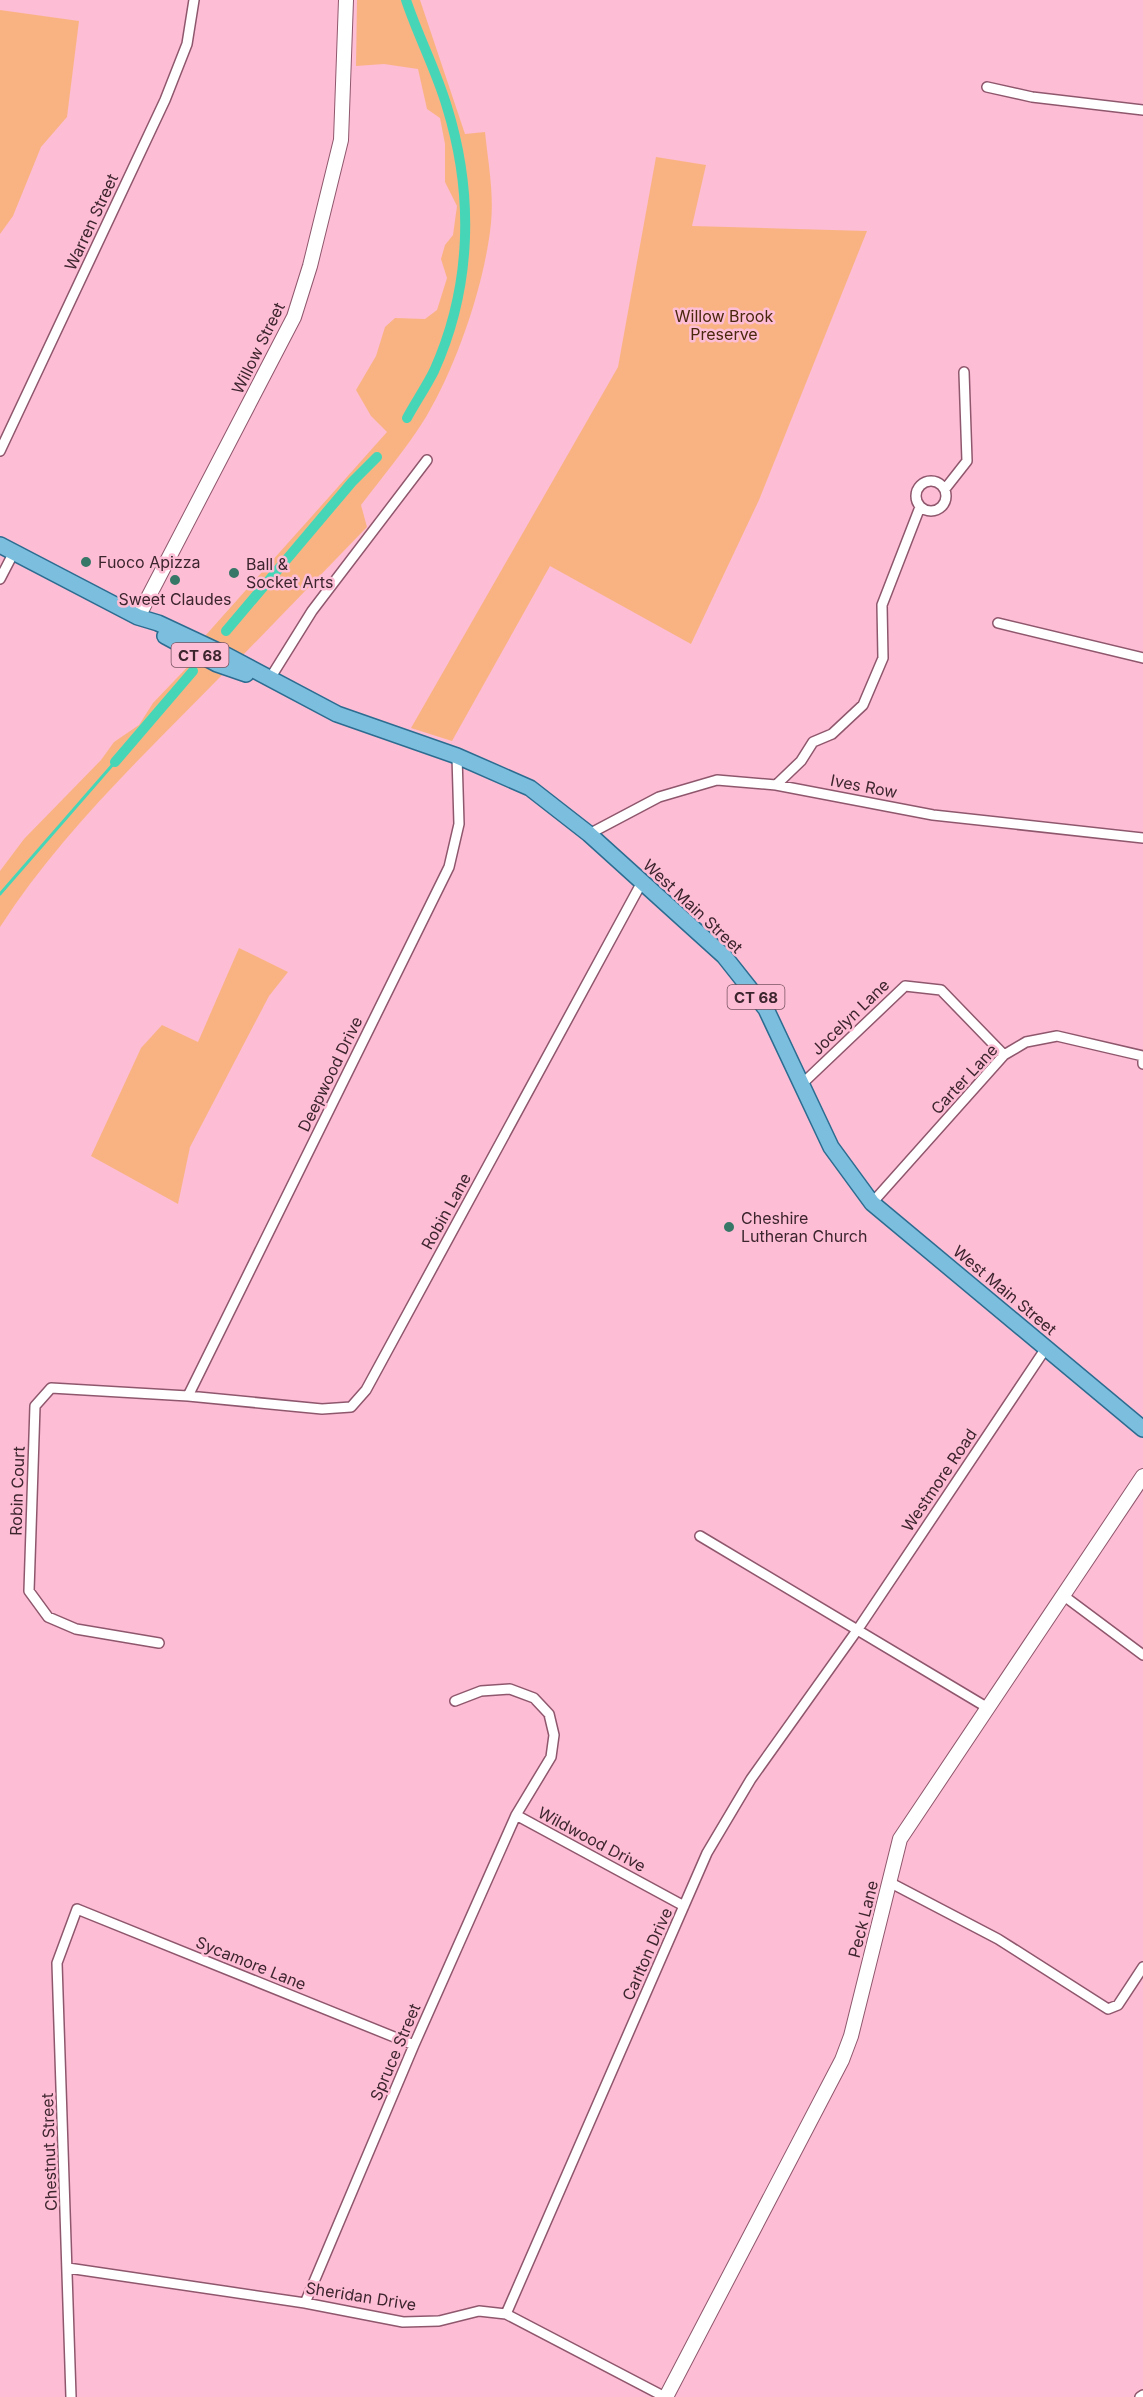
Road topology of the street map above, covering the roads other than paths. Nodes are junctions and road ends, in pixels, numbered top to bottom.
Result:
1 (194, 0) edge
2 (346, 0) edge
3 (987, 87) dead end
4 (1143, 110) edge
5 (964, 372) dead end
6 (0, 451) edge
7 (427, 460) dead end
8 (945, 489) junction
9 (920, 507) junction
10 (7, 549) edge
11 (0, 579) edge
12 (138, 617) junction
13 (998, 623) dead end
14 (1143, 658) edge
15 (269, 680) junction
16 (457, 756) junction
17 (776, 785) junction
18 (589, 834) junction
19 (1143, 838) edge
20 (642, 882) junction
21 (1004, 1055) junction
22 (1143, 1064) edge
23 (802, 1084) junction
24 (872, 1203) junction
25 (1046, 1348) junction
26 (188, 1396) junction
27 (1143, 1429) edge
28 (1143, 1476) edge
29 (700, 1536) dead end
30 (1064, 1596) junction
31 (858, 1629) junction
32 (159, 1643) dead end
33 (1143, 1655) edge
34 (455, 1701) dead end
35 (988, 1708) junction
36 (516, 1815) junction
37 (889, 1882) junction
38 (684, 1906) junction
39 (76, 1909) joint
40 (1143, 1967) edge
41 (414, 2045) junction
42 (68, 2268) junction
43 (305, 2303) junction
44 (506, 2314) junction
45 (71, 2397) edge
46 (666, 2397) edge

1 - 6 street, Warren Street
2 - 12 street, Willow Street
3 - 4 street
5 - 8 street
7 - 15 street
8 - 9 street
8 - 9 street
9 - 17 street
10 - 11 street
10 - 12 main road, West Main Street / CT 68
12 - 15 main road, West Main Street / CT 68
13 - 14 street
15 - 16 main road, West Main Street / CT 68
16 - 18 main road, West Main Street / CT 68
16 - 26 street, Deepwood Drive
17 - 18 street, Ives Row
17 - 19 street, Ives Row
18 - 20 main road, West Main Street / CT 68
20 - 23 main road, West Main Street / CT 68
20 - 26 street, Robin Lane
21 - 22 street, Carter Lane
21 - 23 street, Jocelyn Lane
21 - 24 street, Carter Lane
23 - 24 main road, West Main Street / CT 68
24 - 25 main road, West Main Street / CT 68
25 - 27 main road, West Main Street / CT 68
25 - 31 street, Westmore Road
26 - 32 street, Robin Court
28 - 30 street, Peck Lane
29 - 31 street
30 - 33 street
30 - 35 street, Peck Lane
31 - 35 street
31 - 38 street, Carlton Drive
34 - 36 street, Wildwood Drive
35 - 37 street, Peck Lane
36 - 38 street, Wildwood Drive
36 - 41 street, Spruce Street
37 - 40 street
37 - 46 street, Peck Lane
38 - 44 street, Carlton Drive
39 - 41 street, Sycamore Lane
39 - 42 street, Chestnut Street
41 - 43 street, Spruce Street
42 - 43 street, Sheridan Drive
42 - 45 street, Chestnut Street
43 - 44 street, Sheridan Drive
44 - 46 street, Sheridan Drive

